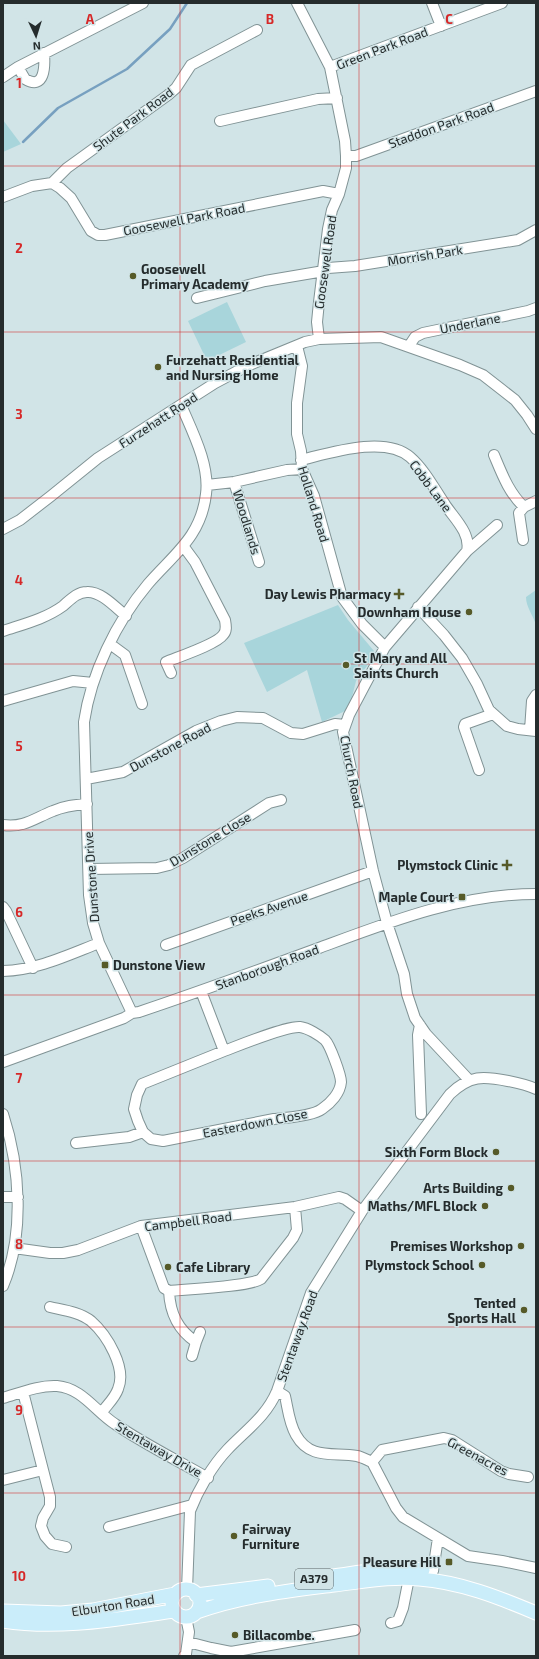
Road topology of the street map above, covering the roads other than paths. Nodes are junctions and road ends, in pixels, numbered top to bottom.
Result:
1 (143, 3) edge
2 (297, 3) edge
3 (432, 3) edge
4 (502, 3) edge
5 (441, 26) junction
6 (257, 30) dead end
7 (44, 53) junction
8 (18, 67) junction
9 (330, 67) junction
10 (3, 76) edge
11 (536, 91) edge
12 (337, 98) junction
13 (220, 121) dead end
14 (346, 156) junction
15 (52, 183) junction
16 (339, 194) junction
17 (3, 197) edge
18 (536, 230) edge
19 (323, 270) junction
20 (196, 298) dead end
21 (536, 308) edge
22 (319, 339) junction
23 (297, 346) junction
24 (409, 346) junction
25 (181, 405) junction
26 (536, 429) edge
27 (494, 455) dead end
28 (301, 464) junction
29 (234, 482) junction
30 (207, 485) junction
31 (536, 501) edge
32 (524, 507) junction
33 (497, 525) dead end
34 (3, 529) edge
35 (523, 540) dead end
36 (184, 547) junction
37 (467, 551) junction
38 (259, 562) dead end
39 (418, 607) junction
40 (126, 616) junction
41 (3, 631) edge
42 (110, 644) junction
43 (385, 647) junction
44 (172, 672) dead end
45 (93, 683) junction
46 (536, 695) edge
47 (3, 701) edge
48 (142, 704) dead end
49 (493, 714) junction
50 (345, 725) junction
51 (533, 730) edge
52 (479, 770) dead end
53 (86, 779) junction
54 (281, 800) dead end
55 (87, 804) junction
56 (3, 825) edge
57 (89, 869) junction
58 (373, 871) junction
59 (536, 894) edge
60 (3, 907) edge
61 (387, 923) junction
62 (99, 943) junction
63 (166, 945) dead end
64 (33, 968) junction
65 (3, 971) edge
66 (202, 991) junction
67 (132, 1013) junction
68 (420, 1025) junction
69 (224, 1051) junction
70 (3, 1062) edge
71 (469, 1080) junction
72 (536, 1089) edge
73 (3, 1114) edge
74 (421, 1114) dead end
75 (143, 1132) junction
76 (76, 1143) dead end
77 (3, 1197) edge
78 (18, 1197) junction
79 (295, 1207) junction
80 (362, 1211) junction
81 (141, 1226) junction
82 (14, 1248) junction
83 (3, 1286) edge
84 (170, 1291) junction
85 (50, 1307) dead end
86 (200, 1332) dead end
87 (196, 1342) junction
88 (192, 1356) dead end
89 (277, 1391) junction
90 (23, 1392) junction
91 (3, 1398) edge
92 (102, 1412) junction
93 (372, 1462) junction
94 (43, 1470) junction
95 (528, 1477) dead end
96 (208, 1478) junction
97 (3, 1480) edge
98 (192, 1505) junction
99 (109, 1527) dead end
100 (438, 1538) junction
101 (66, 1547) dead end
102 (536, 1568) edge
103 (433, 1572) junction
104 (409, 1578) junction
105 (186, 1593) junction
106 (536, 1603) edge
107 (3, 1610) edge
108 (174, 1611) junction
109 (536, 1612) edge
110 (191, 1615) junction
111 (3, 1621) edge
112 (391, 1623) dead end
113 (355, 1630) dead end
114 (188, 1642) junction
115 (184, 1656) edge

1 - 7 street
2 - 9 street, Goosewell Road
3 - 5 street
4 - 5 street, Green Park Road
5 - 9 street, Green Park Road
6 - 15 street, Shute Park Road
7 - 8 street
7 - 8 street
8 - 10 street
9 - 12 street, Goosewell Road
11 - 14 street, Staddon Park Road
12 - 13 street
12 - 14 street, Goosewell Road
14 - 16 street, Goosewell Road
15 - 16 street, Goosewell Park Road
15 - 17 street
16 - 19 street, Goosewell Road
18 - 19 street, Morrish Park
19 - 20 street, Morrish Park
19 - 22 street, Goosewell Road
21 - 24 street, Underlane
22 - 23 street, Furzehatt Road
22 - 24 street, Furzehatt Road
23 - 25 street, Furzehatt Road
23 - 28 street, Holland Road
24 - 26 street, Furzehatt Road
25 - 30 street
25 - 34 street, Furzehatt Road
27 - 32 street
28 - 29 street, Cobb Lane
28 - 37 street, Cobb Lane
28 - 43 street, Holland Road
29 - 30 street, Cobb Lane
29 - 38 street, Woodlands
30 - 36 street, Dunstone Drive
31 - 32 street
32 - 35 street
33 - 37 street, Church Road
36 - 40 street, Dunstone Drive
36 - 44 street
37 - 39 street, Church Road
39 - 43 street, Church Road
39 - 49 street
40 - 41 street
40 - 42 street, Dunstone Drive
42 - 45 street, Dunstone Drive
42 - 48 street
43 - 50 street, Church Road
45 - 47 street
45 - 53 street, Dunstone Drive
46 - 51 street
49 - 51 street
49 - 52 street
50 - 53 street, Dunstone Road
50 - 58 street, Church Road
53 - 55 street, Dunstone Drive
54 - 57 street, Dunstone Close
55 - 56 street
55 - 57 street, Dunstone Drive
57 - 62 street, Dunstone Drive
58 - 61 street, Church Road
58 - 63 street, Peeks Avenue
59 - 61 street, Stanborough Road
60 - 64 street
61 - 66 street, Stanborough Road
61 - 68 street, Church Road
62 - 64 street
62 - 67 street, Dunstone Drive
64 - 65 street
66 - 67 street, Stanborough Road
66 - 69 street
67 - 70 street, Stanborough Road
68 - 71 street, Church Road
68 - 74 street
69 - 75 street, Easterdown Close
69 - 75 street, Easterdown Close
71 - 72 street
71 - 80 street, Stentaway Road
73 - 78 street
75 - 76 street
77 - 78 street
78 - 82 street
79 - 80 street, Campbell Road
79 - 81 street, Campbell Road
79 - 84 street
80 - 89 street, Stentaway Road
81 - 82 street, Campbell Road
81 - 84 street
82 - 83 street
84 - 87 street
85 - 92 street
86 - 87 street
87 - 88 street
89 - 93 street
89 - 96 street, Stentaway Road
90 - 91 street, Stentaway Drive
90 - 92 street, Stentaway Drive
90 - 94 street
92 - 96 street, Stentaway Drive
93 - 95 street, Greenacres
93 - 100 street
94 - 97 street
94 - 101 street
96 - 98 street, Stentaway Road
98 - 99 street
98 - 105 street, Stentaway Road
100 - 102 street
100 - 103 street
103 - 105 main road, A379
103 - 106 main road, A379
104 - 109 main road, A379
104 - 110 main road, A379
104 - 112 street
105 - 107 main road, Elburton Road / A379
105 - 108 main road
105 - 110 main road
108 - 110 main road
108 - 111 main road, Elburton Road
110 - 114 street
113 - 114 street
114 - 115 street

